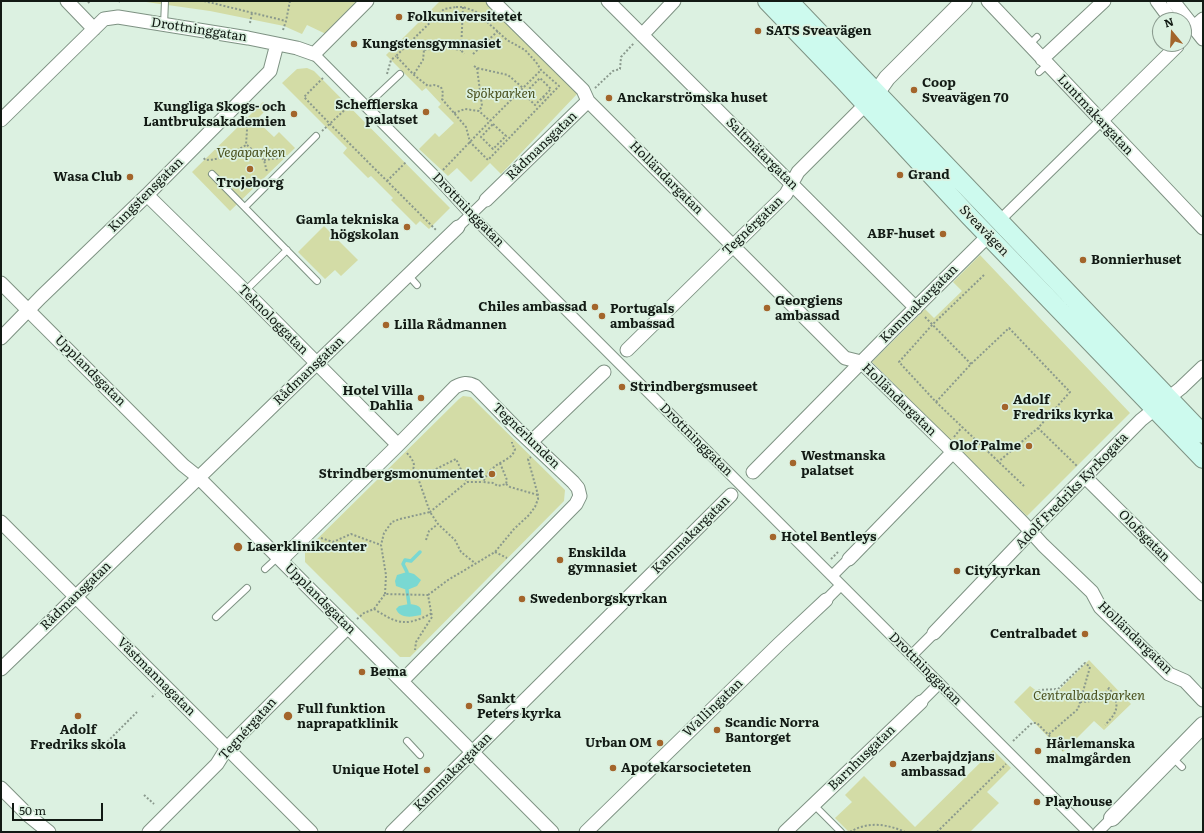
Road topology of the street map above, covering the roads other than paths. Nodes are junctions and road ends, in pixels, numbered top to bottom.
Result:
1 (67, 1) edge
2 (165, 1) edge
3 (367, 1) edge
4 (493, 1) edge
5 (608, 1) edge
6 (674, 1) edge
7 (767, 1) edge
8 (789, 1) edge
9 (964, 1) edge
10 (988, 1) edge
11 (1104, 1) edge
12 (1157, 1) edge
13 (1173, 1) edge
14 (1165, 12) edge
15 (1198, 23) edge
16 (164, 25) junction
17 (94, 29) junction
18 (638, 38) junction
19 (1203, 39) edge
20 (277, 44) junction
21 (1171, 52) edge
22 (314, 54) junction
23 (1043, 65) junction
24 (400, 74) dead end
25 (871, 98) junction
26 (588, 101) junction
27 (366, 106) junction
28 (2, 115) edge
29 (1101, 121) junction
30 (316, 136) road end
31 (212, 174) dead end
32 (792, 184) junction
33 (147, 195) junction
34 (486, 200) joint
35 (244, 207) junction
36 (471, 215) junction
37 (999, 221) junction
38 (458, 227) joint
39 (1203, 228) edge
40 (988, 236) junction
41 (733, 246) junction
42 (287, 250) junction
43 (317, 281) dead end
44 (1, 283) edge
45 (245, 292) junction
46 (916, 308) junction
47 (29, 310) junction
48 (1, 338) edge
49 (627, 350) joint
50 (616, 360) junction
51 (861, 362) junction
52 (316, 364) junction
53 (1203, 367) edge
54 (604, 372) joint
55 (1162, 403) junction
56 (1203, 434) edge
57 (531, 442) junction
58 (952, 446) junction
59 (401, 447) junction
60 (1203, 459) edge
61 (753, 472) joint
62 (198, 477) junction
63 (1086, 477) junction
64 (740, 484) junction
65 (731, 494) joint
66 (1, 522) edge
67 (1031, 532) junction
68 (279, 559) junction
69 (849, 559) joint
70 (265, 569) dead end
71 (832, 576) junction
72 (841, 585) junction
73 (247, 588) dead end
74 (1203, 594) edge
75 (75, 597) junction
76 (826, 600) joint
77 (216, 617) dead end
78 (352, 623) junction
79 (934, 633) joint
80 (912, 655) junction
81 (1, 669) edge
82 (402, 681) junction
83 (939, 684) junction
84 (1203, 700) edge
85 (921, 702) joint
86 (1203, 725) edge
87 (407, 741) dead end
88 (228, 748) junction
89 (472, 752) junction
90 (420, 755) dead end
91 (1, 788) edge
92 (813, 804) junction
93 (29, 816) junction
94 (1112, 818) joint
95 (42, 832) edge
96 (49, 832) edge
97 (149, 832) edge
98 (311, 832) edge
99 (392, 832) edge
100 (552, 832) edge
101 (586, 832) edge
102 (786, 832) edge
103 (841, 832) edge
104 (1088, 832) edge
105 (1098, 832) edge

1 - 17 street
2 - 16 lane
3 - 22 street
4 - 26 street, Holländargatan
5 - 18 street, Saltmätargatan
6 - 18 street
7 - 25 main road, Sveavägen
8 - 25 main road, Sveavägen
9 - 25 street, Tegnérgatan
10 - 23 street, Luntmakargatan
11 - 23 street
12 - 14 street
13 - 15 street
15 - 19 street
16 - 17 street, Drottninggatan
16 - 20 street, Drottninggatan
17 - 28 street, Drottninggatan
18 - 32 street, Saltmätargatan
20 - 22 street, Drottninggatan
20 - 33 street, Kungstensgatan
21 - 29 street
22 - 27 street, Drottninggatan
23 - 29 street, Luntmakargatan
24 - 27 lane
25 - 32 street, Tegnérgatan
25 - 37 main road, Sveavägen
25 - 40 main road, Sveavägen
26 - 34 street, Rådmansgatan
26 - 41 street, Holländargatan
27 - 36 street, Drottninggatan
29 - 37 street
29 - 39 street, Luntmakargatan
30 - 35 lane
31 - 35 lane
32 - 41 street, Tegnérgatan
32 - 46 street, Saltmätargatan
33 - 45 street, Teknologgatan
33 - 47 street, Kungstensgatan
34 - 36 street, Rådmansgatan
35 - 42 lane
36 - 38 street, Rådmansgatan
36 - 50 street, Drottninggatan
37 - 55 main road, Sveavägen
38 - 52 street, Rådmansgatan
40 - 46 street, Kammakargatan
40 - 55 main road, Sveavägen
41 - 49 street, Tegnérgatan
41 - 51 street, Holländargatan
42 - 43 lane
42 - 45 lane
44 - 47 street, Upplandsgatan
45 - 52 street, Teknologgatan
46 - 51 street, Kammakargatan
47 - 48 street, Kungstensgatan
47 - 62 street, Upplandsgatan
49 - 50 street, Tegnérgatan
50 - 54 street, Tegnérgatan
50 - 64 street, Drottninggatan
51 - 58 street, Holländargatan
51 - 61 street, Kammakargatan
52 - 59 street, Teknologgatan
52 - 62 street, Rådmansgatan
53 - 55 street, Adolf Fredriks Kyrkogata
54 - 57 street, Tegnérgatan
55 - 56 main road, Sveavägen
55 - 60 main road, Sveavägen
55 - 63 street, Adolf Fredriks Kyrkogata
57 - 59 street, Tegnérlunden
57 - 82 street, Tegnérlunden
58 - 67 street, Holländargatan
58 - 69 street
59 - 68 street, Tegnérlunden
61 - 64 street, Kammakargatan
62 - 68 street, Upplandsgatan
62 - 75 street, Rådmansgatan
63 - 67 street, Adolf Fredriks Kyrkogata
63 - 74 street, Olofsgatan
64 - 65 street, Kammakargatan
64 - 71 street, Drottninggatan
65 - 89 street, Kammakargatan
66 - 75 street, Västmannagatan
67 - 79 street, Adolf Fredriks Kyrkogata
67 - 84 street, Holländargatan
68 - 70 lane
68 - 78 street, Upplandsgatan
69 - 71 street
71 - 72 street, Drottninggatan
72 - 76 street, Wallingatan
72 - 80 street, Drottninggatan
73 - 77 lane
75 - 81 street, Rådmansgatan
75 - 88 street, Västmannagatan
76 - 101 street, Wallingatan
78 - 82 street, Upplandsgatan
78 - 88 street, Tegnérgatan
79 - 80 street, Adolf Fredriks Kyrkogata
80 - 83 street, Drottninggatan
82 - 89 street, Upplandsgatan
83 - 85 street, Barnhusgatan
83 - 104 street, Drottninggatan
85 - 92 street, Barnhusgatan
86 - 94 street
87 - 90 lane
88 - 97 street, Tegnérgatan
88 - 98 street, Västmannagatan
89 - 99 street, Kammakargatan
89 - 100 street, Upplandsgatan
91 - 93 street
92 - 102 street, Barnhusgatan
92 - 103 lane
93 - 95 street
93 - 96 street
94 - 105 street

